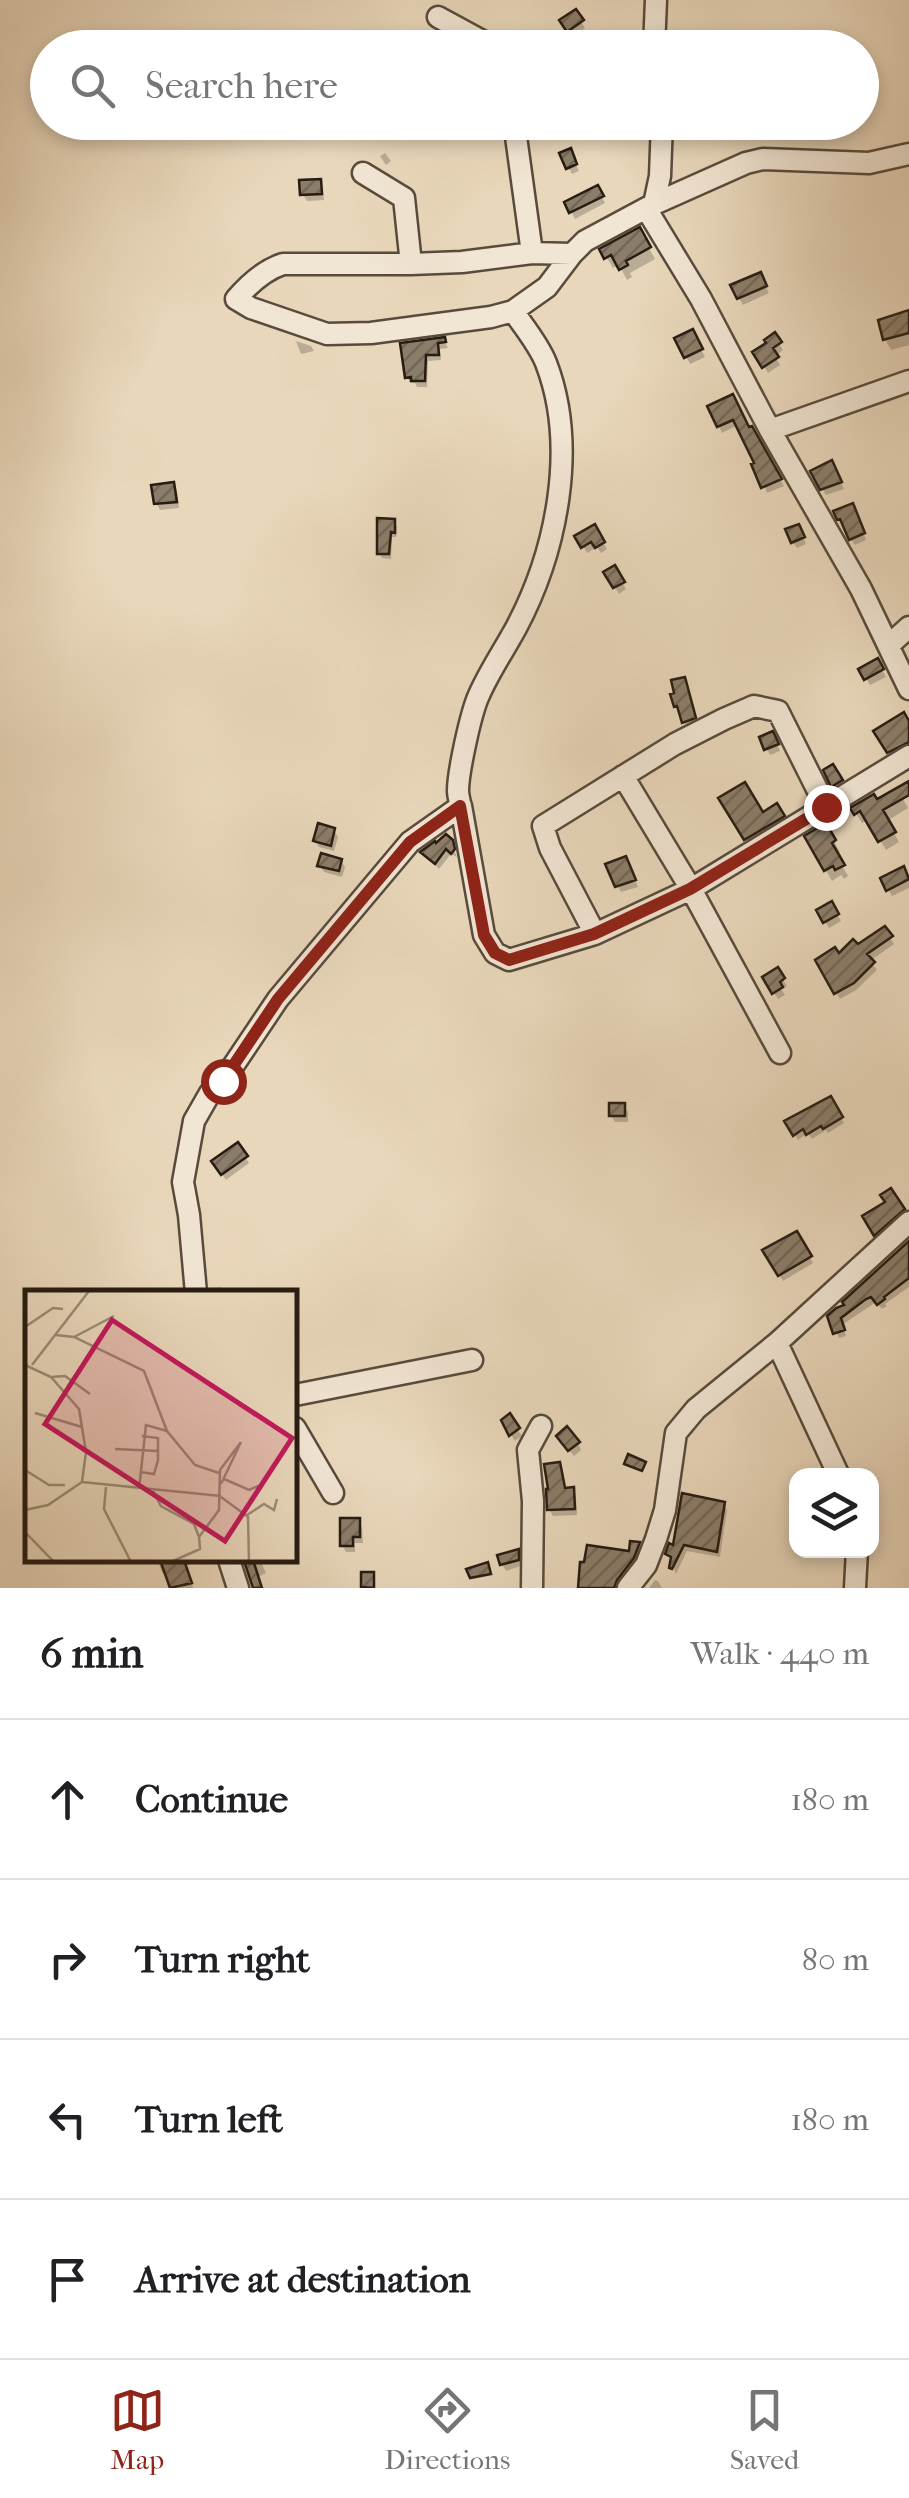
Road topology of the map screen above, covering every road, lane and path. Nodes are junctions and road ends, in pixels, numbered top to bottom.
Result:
1 (656, 0) edge
2 (438, 17) dead end
3 (462, 30) edge
4 (655, 30) edge
5 (516, 140) edge
6 (661, 140) edge
7 (909, 154) edge
8 (363, 174) dead end
9 (650, 207) junction
10 (532, 253) junction
11 (572, 254) junction
12 (410, 264) junction
13 (513, 311) junction
14 (909, 381) edge
15 (770, 430) junction
16 (909, 627) edge
17 (889, 645) junction
18 (909, 689) edge
19 (909, 756) edge
20 (623, 776) junction
21 (460, 806) junction
22 (826, 807) junction
23 (690, 889) junction
24 (594, 934) junction
25 (780, 1053) dead end
26 (909, 1222) edge
27 (196, 1290) edge
28 (777, 1343) junction
29 (472, 1360) dead end
30 (298, 1394) edge
31 (541, 1426) dead end
32 (298, 1433) edge
33 (835, 1468) edge
34 (333, 1493) dead end
35 (857, 1558) edge
36 (230, 1563) edge
37 (238, 1588) edge
38 (532, 1588) edge
39 (628, 1588) edge
40 (855, 1588) edge

1 - 4 street
2 - 3 street
5 - 10 street
6 - 9 street
7 - 9 street
8 - 12 street
9 - 11 street
9 - 15 street
10 - 11 street
10 - 12 street
11 - 13 street
12 - 13 street
13 - 21 street
14 - 15 street
15 - 17 street
16 - 17 street
17 - 18 street
19 - 22 street
20 - 22 street
20 - 23 street
20 - 24 street
21 - 24 street
21 - 27 street
22 - 23 street
23 - 24 street
23 - 25 street
26 - 28 street
28 - 33 street
28 - 39 street
29 - 30 street
31 - 38 street
32 - 34 street
35 - 40 street
36 - 37 street

